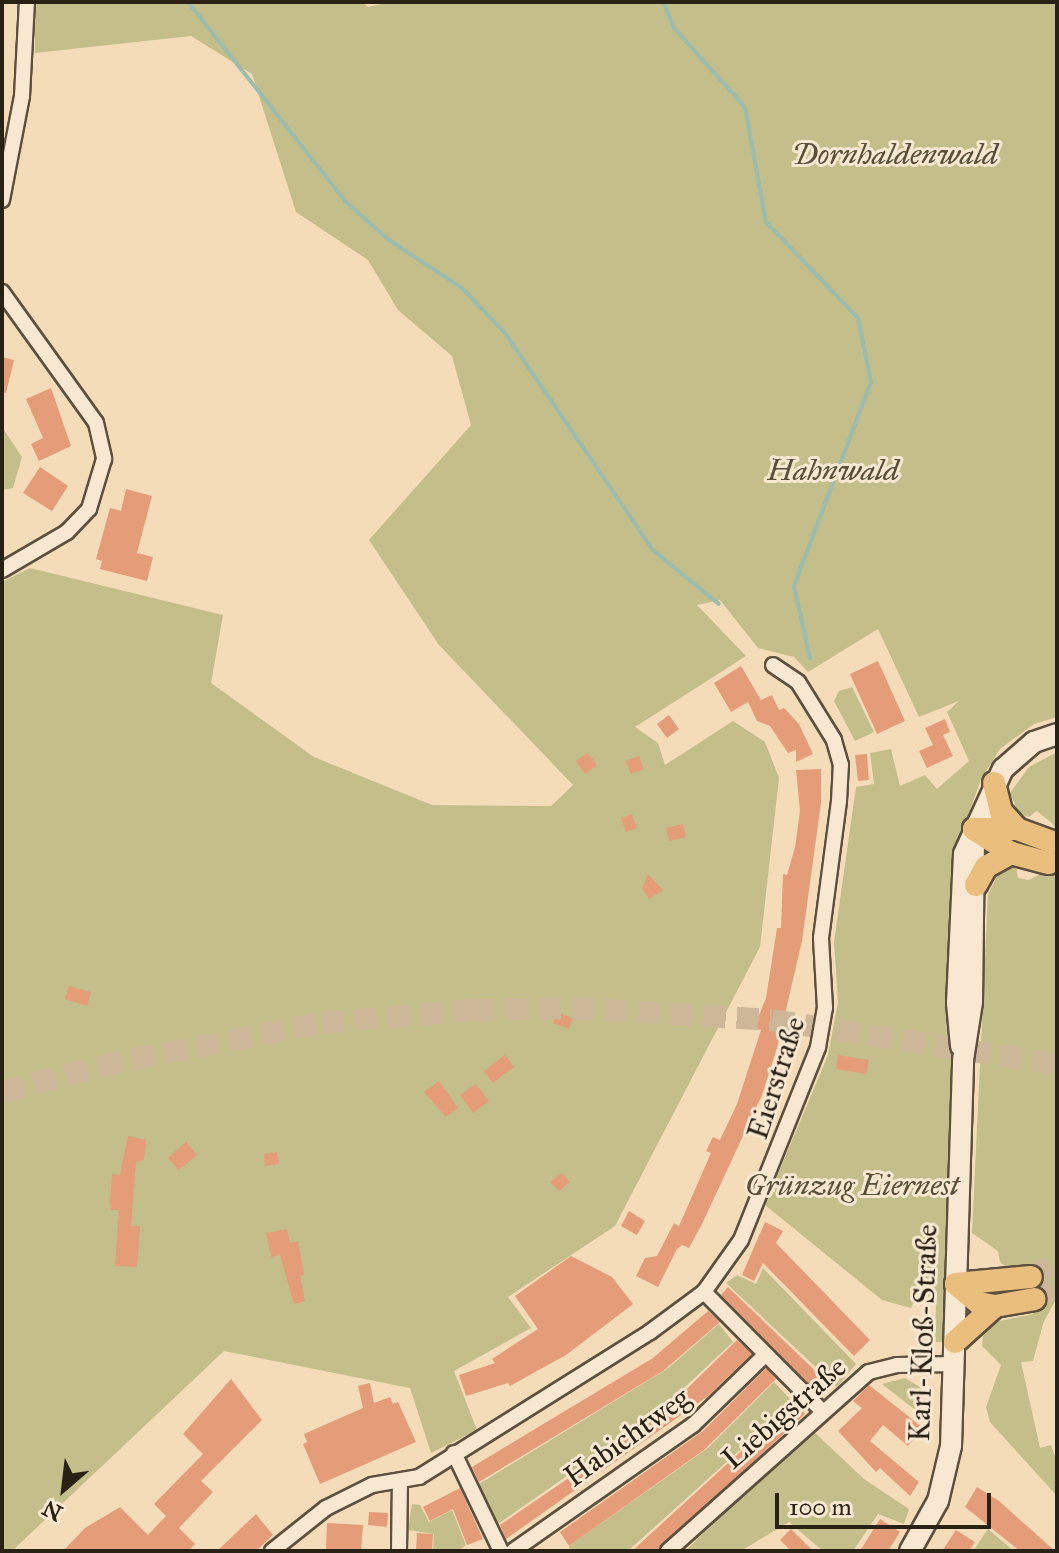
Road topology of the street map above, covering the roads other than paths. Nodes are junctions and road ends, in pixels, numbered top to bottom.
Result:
1 (27, 2) edge
2 (2, 200) edge
3 (2, 292) edge
4 (2, 570) edge
5 (773, 665) dead end
6 (1057, 734) edge
7 (994, 783) junction
8 (974, 829) junction
9 (1017, 829) junction
10 (1011, 853) junction
11 (976, 885) junction
12 (963, 1060) junction
13 (956, 1284) junction
14 (704, 1292) junction
15 (995, 1306) junction
16 (955, 1342) junction
17 (764, 1356) junction
18 (955, 1364) junction
19 (822, 1411) junction
20 (454, 1453) junction
21 (400, 1482) junction
22 (272, 1551) edge
23 (399, 1551) edge
24 (501, 1551) edge
25 (513, 1551) edge
26 (668, 1551) edge
27 (910, 1551) edge

1 - 2 street
3 - 4 street
5 - 14 street, Eierstraße
6 - 7 main road, Karl-Kloß-Straße
7 - 8 main road, Karl-Kloß-Straße
7 - 9 main road
8 - 9 main road
8 - 10 main road
8 - 11 main road, Karl-Kloß-Straße
8 - 12 main road, Karl-Kloß-Straße
9 - 10 main road
10 - 11 main road
11 - 12 main road, Karl-Kloß-Straße
12 - 13 main road, Karl-Kloß-Straße
13 - 15 main road
13 - 15 main road
13 - 16 main road, Karl-Kloß-Straße
14 - 17 street
14 - 20 street, Eierstraße
15 - 16 main road
16 - 18 main road, Karl-Kloß-Straße
17 - 19 street
17 - 25 street, Habichtweg
18 - 19 street, Liebigstraße
18 - 27 main road, Karl-Kloß-Straße
19 - 26 street, Liebigstraße
20 - 21 street, Eierstraße
20 - 24 street
21 - 22 street, Eierstraße
21 - 23 street

